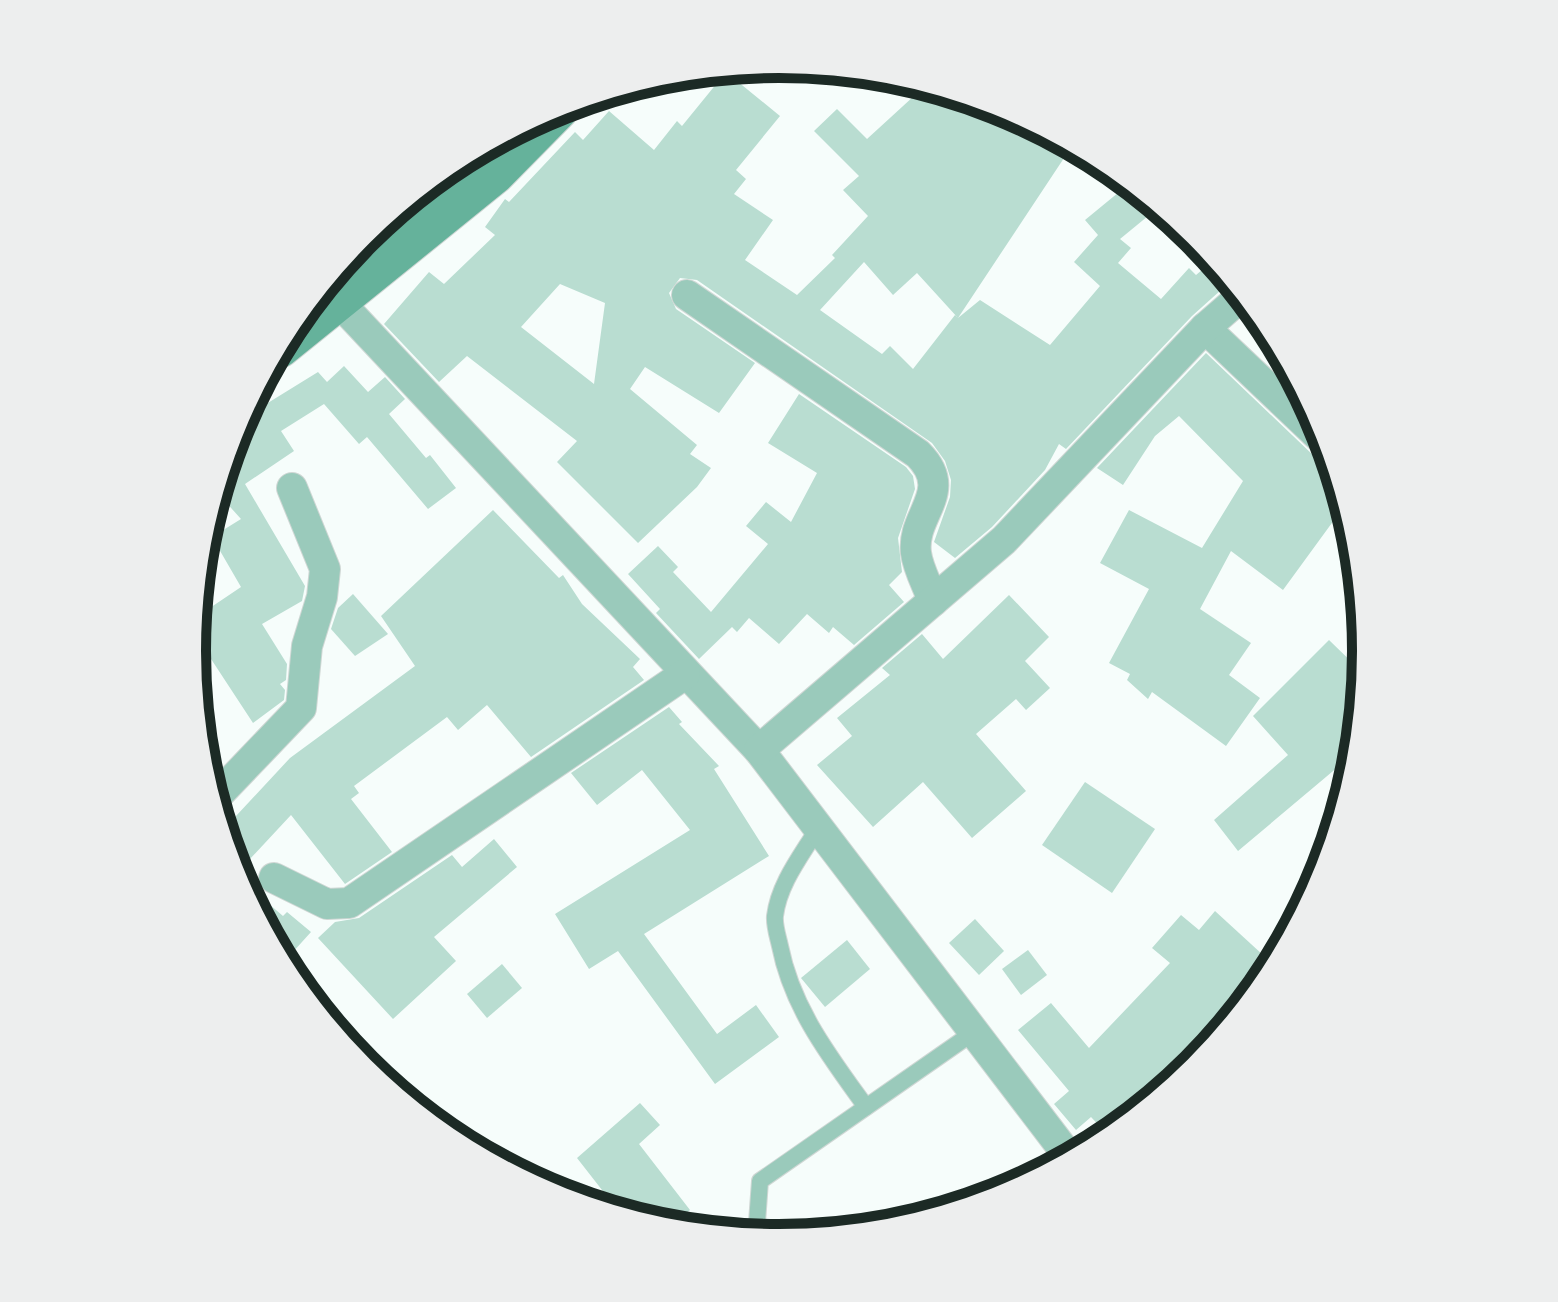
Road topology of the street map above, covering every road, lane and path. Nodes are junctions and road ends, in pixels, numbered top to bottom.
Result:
1 (532, 134) edge
2 (687, 295) dead end
3 (338, 301) junction
4 (1234, 303) edge
5 (312, 320) edge
6 (1205, 328) junction
7 (1303, 421) edge
8 (292, 488) dead end
9 (933, 601) junction
10 (685, 674) junction
11 (759, 750) junction
12 (224, 789) edge
13 (818, 828) junction
14 (274, 878) dead end
15 (974, 1032) junction
16 (866, 1107) junction
17 (1063, 1148) edge
18 (757, 1223) edge

1 - 3 street
2 - 9 street
3 - 5 street
3 - 10 street
4 - 6 street
6 - 7 street
6 - 9 street
8 - 12 street
9 - 11 street
10 - 11 street
10 - 14 street
11 - 13 street
13 - 15 street
13 - 16 lane
15 - 16 lane
15 - 17 street
16 - 18 lane

